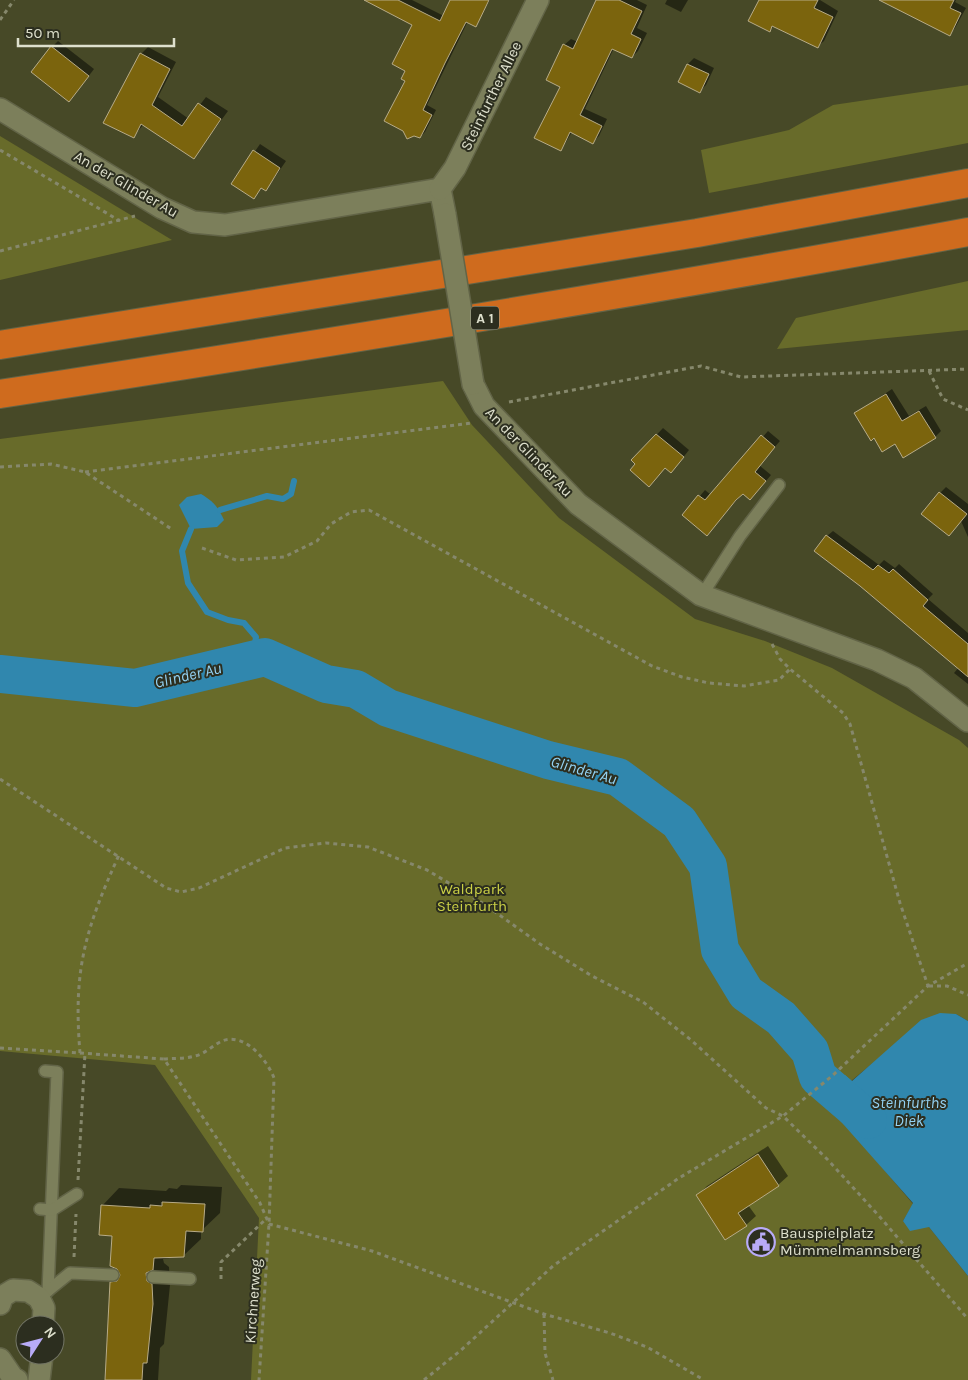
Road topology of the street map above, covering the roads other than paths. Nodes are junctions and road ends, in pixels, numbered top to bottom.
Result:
1 (538, 0) edge
2 (0, 109) edge
3 (968, 183) edge
4 (440, 189) junction
5 (968, 232) edge
6 (0, 345) edge
7 (0, 394) edge
8 (779, 485) dead end
9 (702, 595) junction
10 (968, 721) edge
11 (45, 1071) dead end
12 (77, 1194) road end
13 (40, 1210) dead end
14 (52, 1210) junction
15 (114, 1275) dead end
16 (153, 1278) dead end
17 (190, 1279) dead end
18 (44, 1294) junction
19 (0, 1304) edge
20 (44, 1315) edge
21 (0, 1359) edge
22 (41, 1365) edge
23 (16, 1380) edge
24 (39, 1380) edge

1 - 4 street, Steinfurther Allee
2 - 4 street, An der Glinder Au
3 - 6 highway
4 - 9 street, An der Glinder Au, bridge
5 - 7 highway, A 1
8 - 9 lane
9 - 10 street, An der Glinder Au
11 - 14 lane
12 - 14 lane
13 - 14 lane
14 - 18 lane
15 - 18 lane
16 - 17 lane
18 - 19 street
18 - 20 street
21 - 23 street
22 - 24 street

